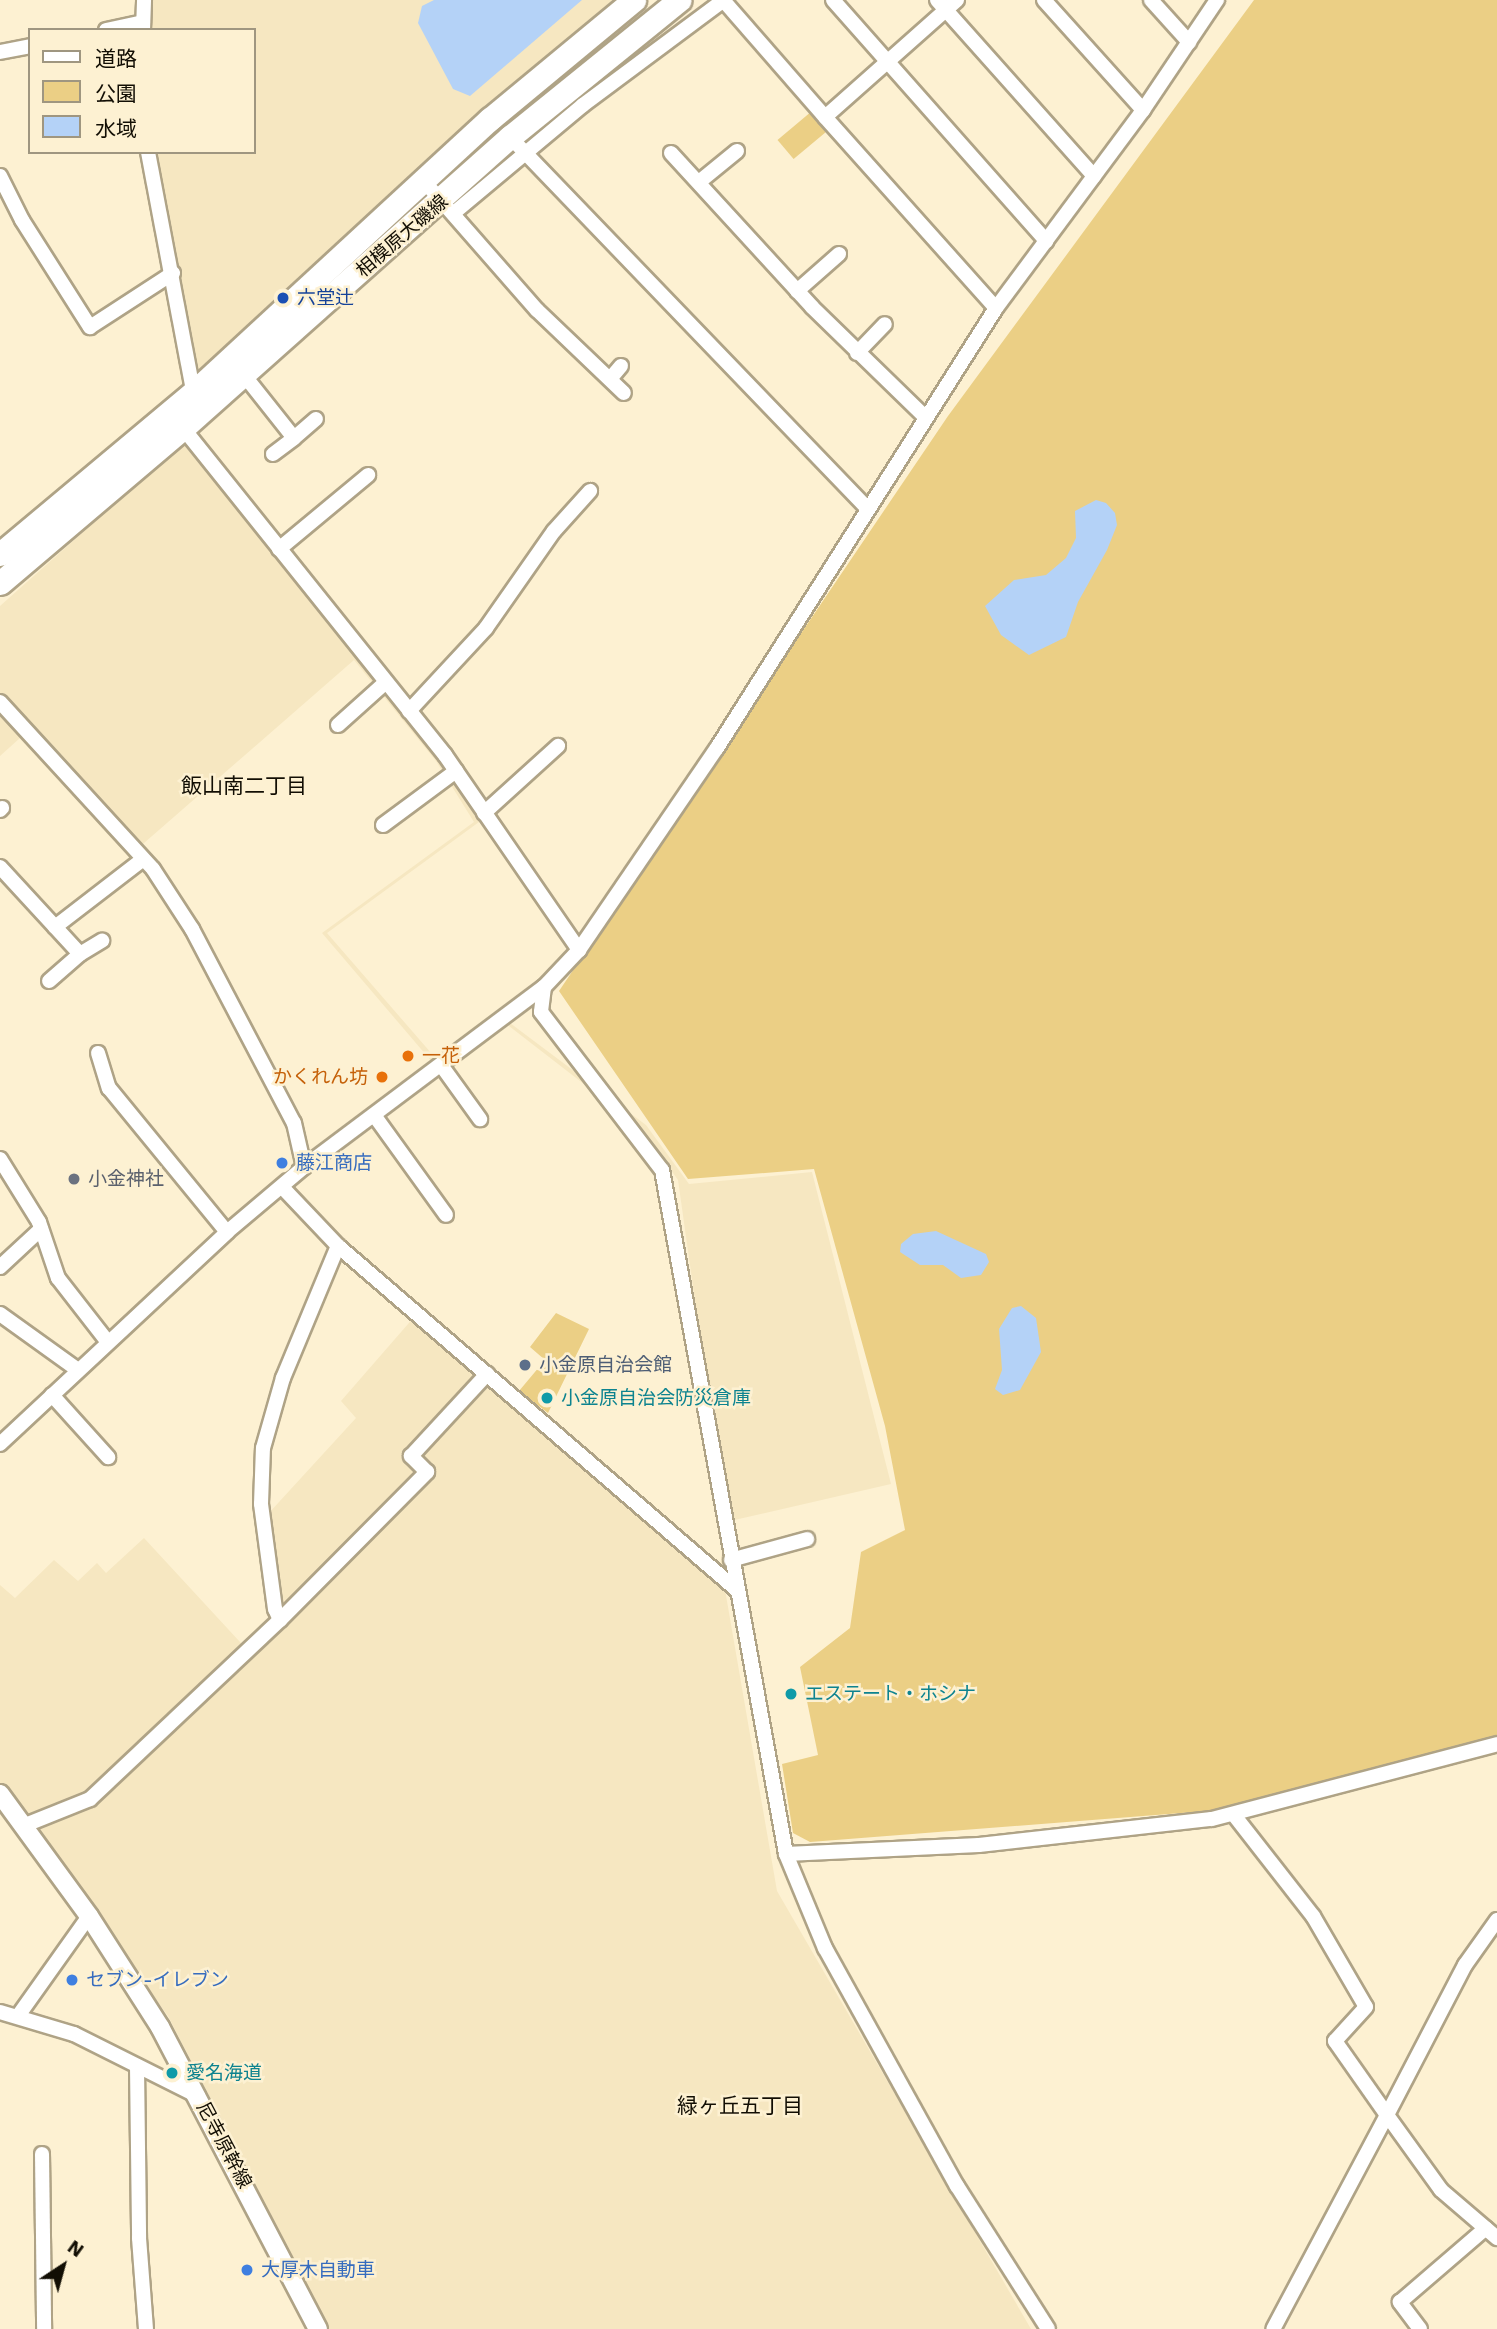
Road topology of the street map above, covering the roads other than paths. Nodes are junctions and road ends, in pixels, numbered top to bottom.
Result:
1 (144, 0) edge
2 (634, 0) edge
3 (679, 0) edge
4 (724, 0) edge
5 (833, 0) edge
6 (1044, 0) edge
7 (1151, 0) edge
8 (1217, 0) edge
9 (947, 3) edge
10 (143, 26) edge
11 (124, 28) edge
12 (1189, 42) junction
13 (28, 46) edge
14 (0, 52) edge
15 (888, 62) junction
16 (1143, 110) junction
17 (825, 117) junction
18 (518, 144) junction
19 (737, 151) dead end
20 (671, 153) dead end
21 (148, 154) edge
22 (0, 176) edge
23 (1094, 176) junction
24 (423, 180) junction
25 (699, 182) junction
26 (449, 206) junction
27 (1046, 241) junction
28 (839, 254) dead end
29 (173, 273) junction
30 (797, 291) junction
31 (996, 308) junction
32 (886, 324) dead end
33 (857, 353) junction
34 (621, 366) dead end
35 (244, 375) junction
36 (610, 379) junction
37 (195, 391) junction
38 (624, 393) dead end
39 (924, 416) junction
40 (316, 419) dead end
41 (183, 428) junction
42 (294, 438) junction
43 (273, 454) dead end
44 (368, 475) dead end
45 (590, 491) dead end
46 (867, 508) junction
47 (279, 549) junction
48 (0, 554) edge
49 (0, 583) edge
50 (386, 682) junction
51 (0, 702) edge
52 (409, 710) junction
53 (338, 725) dead end
54 (554, 745) dead end
55 (456, 771) junction
56 (484, 813) junction
57 (383, 825) dead end
58 (142, 860) junction
59 (0, 867) edge
60 (55, 927) junction
61 (102, 941) dead end
62 (579, 950) junction
63 (80, 954) junction
64 (49, 981) dead end
65 (544, 986) junction
66 (85, 1064) dead end
67 (441, 1065) junction
68 (374, 1115) junction
69 (480, 1119) dead end
70 (0, 1159) edge
71 (304, 1167) junction
72 (444, 1186) dead end
73 (283, 1188) junction
74 (432, 1195) junction
75 (446, 1215) dead end
76 (41, 1229) junction
77 (228, 1232) junction
78 (338, 1247) junction
79 (0, 1267) edge
80 (0, 1314) edge
81 (107, 1341) junction
82 (78, 1370) junction
83 (487, 1374) junction
84 (52, 1395) junction
85 (0, 1444) edge
86 (106, 1449) dead end
87 (807, 1539) dead end
88 (731, 1560) junction
89 (737, 1590) junction
90 (280, 1620) junction
91 (1497, 1744) edge
92 (1, 1796) edge
93 (1234, 1815) junction
94 (23, 1826) junction
95 (786, 1854) junction
96 (89, 1916) junction
97 (1497, 1920) edge
98 (0, 2012) edge
99 (18, 2016) junction
100 (137, 2066) junction
101 (198, 2096) junction
102 (1387, 2115) junction
103 (42, 2154) dead end
104 (1492, 2233) edge
105 (44, 2329) edge
106 (146, 2329) edge
107 (318, 2329) edge
108 (1048, 2329) edge
109 (1273, 2329) edge
110 (1420, 2329) edge

1 - 10 street
2 - 24 main road, 相模原大磯線
3 - 18 main road, 相模原大磯線
4 - 17 street
4 - 18 street
5 - 15 street
6 - 16 street
7 - 12 street
8 - 12 street
9 - 15 street
9 - 23 street
10 - 11 street
12 - 16 street
13 - 14 street
15 - 17 street
15 - 27 street
16 - 23 street
17 - 31 street
18 - 26 main road, 相模原大磯線
18 - 46 street
19 - 25 street
20 - 25 street
21 - 29 street
22 - 29 street
23 - 27 street
24 - 26 street
24 - 37 main road, 相模原大磯線
25 - 30 street
26 - 35 main road, 相模原大磯線
26 - 36 street
27 - 31 street
28 - 30 street
29 - 37 street
30 - 33 street
31 - 39 street
32 - 33 street
33 - 39 street
34 - 36 street
35 - 41 main road, 相模原大磯線
35 - 42 street
36 - 38 street
37 - 41 street
37 - 48 main road, 相模原大磯線
39 - 46 street
40 - 42 street
41 - 47 street
41 - 49 main road, 相模原大磯線
42 - 43 street
44 - 47 street
45 - 52 street
46 - 62 street
47 - 50 street
50 - 52 street
50 - 53 street
51 - 58 street
52 - 55 street
54 - 56 street
55 - 56 street
55 - 57 street
56 - 62 street
58 - 60 street
58 - 71 street
59 - 60 street
60 - 63 street
61 - 63 street
62 - 65 street
63 - 64 street
65 - 67 street
65 - 88 street
66 - 77 street
67 - 68 street
67 - 69 street
68 - 71 street
68 - 74 street
70 - 76 street
71 - 73 street
72 - 74 street
73 - 77 street
73 - 78 street
74 - 75 street
76 - 79 street
76 - 81 street
77 - 81 street
78 - 83 street
78 - 90 street
80 - 82 street
81 - 82 street
82 - 84 street
83 - 89 street
83 - 90 street
84 - 85 street
84 - 86 street
87 - 88 street
88 - 89 street
89 - 95 street
90 - 94 street
91 - 93 street
92 - 94 street, 尼寺原幹線
93 - 95 street
93 - 102 street
94 - 96 street, 尼寺原幹線
95 - 108 street
96 - 99 street
96 - 101 street, 尼寺原幹線
97 - 102 street
98 - 99 street
99 - 100 street
100 - 101 street
100 - 106 street
101 - 107 street, 尼寺原幹線
102 - 104 street
102 - 109 street
103 - 105 street
104 - 110 street

